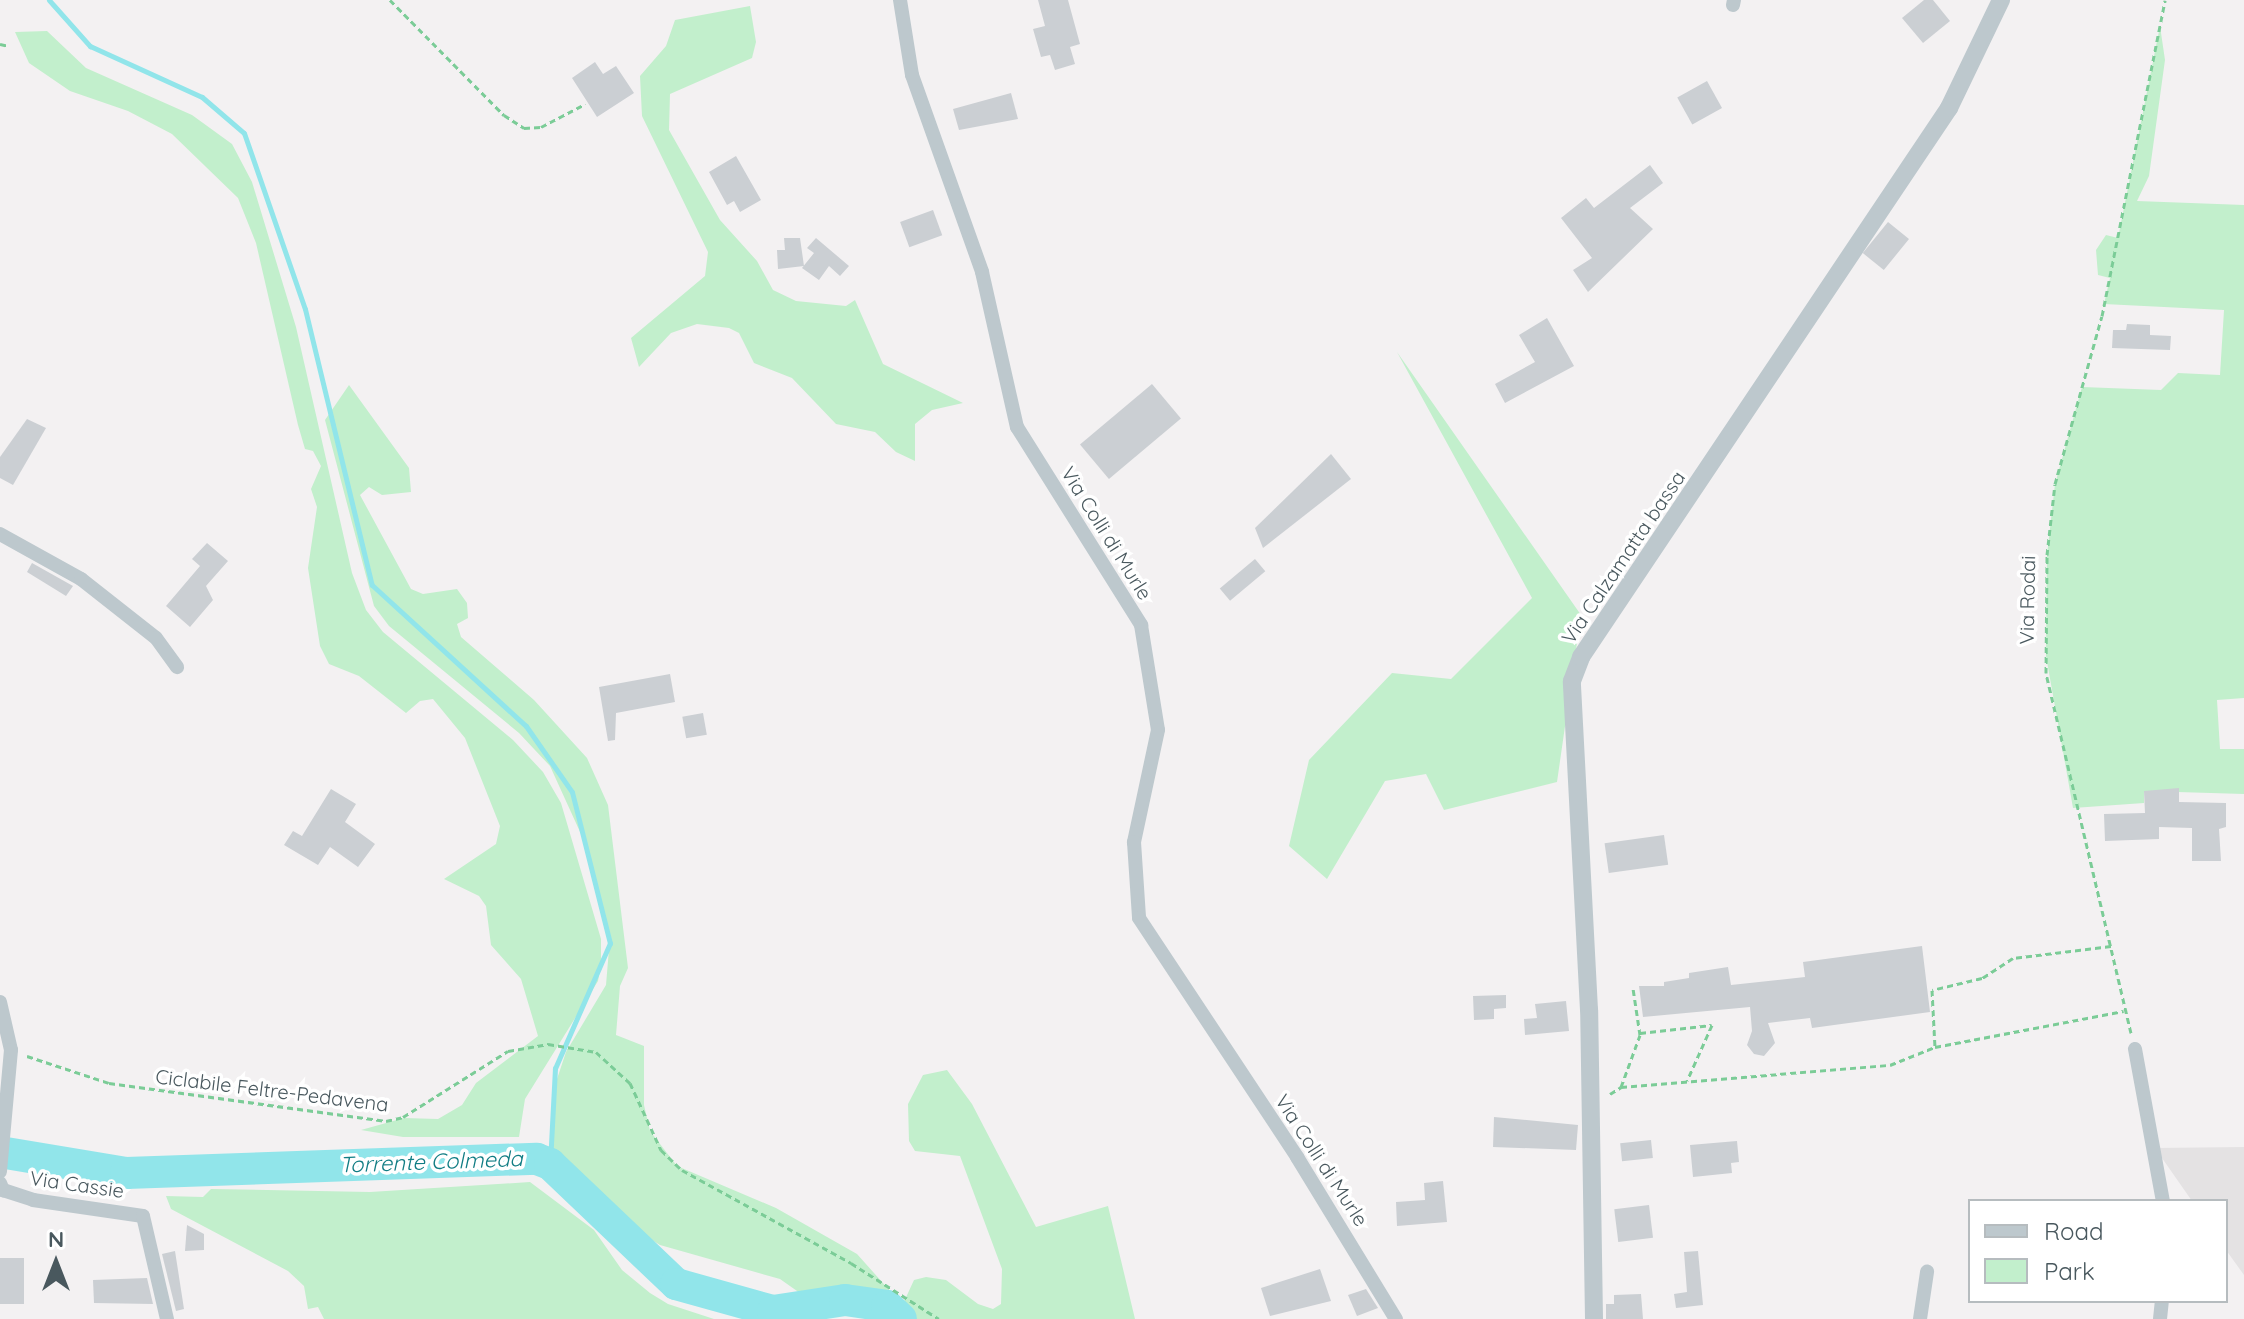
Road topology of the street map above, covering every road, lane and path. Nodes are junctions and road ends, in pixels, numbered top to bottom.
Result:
1 (390, 0) edge
2 (900, 0) edge
3 (2001, 0) edge
4 (2165, 0) edge
5 (0, 44) edge
6 (9, 46) dead end
7 (585, 104) dead end
8 (0, 534) edge
9 (177, 667) dead end
10 (2111, 946) junction
11 (1633, 988) dead end
12 (0, 1002) edge
13 (2126, 1011) junction
14 (1640, 1033) junction
15 (1935, 1047) junction
16 (2135, 1049) joint
17 (11, 1050) junction
18 (1687, 1081) junction
19 (1621, 1087) junction
20 (1591, 1105) junction
21 (0, 1172) edge
22 (0, 1183) edge
23 (2163, 1199) edge
24 (1927, 1272) dead end
25 (167, 1319) edge
26 (939, 1319) edge
27 (1396, 1319) edge
28 (1594, 1319) edge
29 (1920, 1319) edge

1 - 7 path
2 - 27 street, Via Colli di Murle
3 - 20 street, Via Calzamatta bassa
4 - 10 path, Via Rodai
5 - 6 path
8 - 9 street
10 - 13 path, Via Rodai
10 - 15 path
11 - 14 path
12 - 17 street
13 - 15 path
13 - 16 path, Via Rodai
14 - 18 path
14 - 19 path
15 - 18 path
16 - 23 street
17 - 21 street
17 - 26 path, Ciclabile Feltre-Pedavena
18 - 19 path
19 - 20 path
20 - 28 street, Via Calzamatta bassa
22 - 25 street, Via Cassie
24 - 29 street

